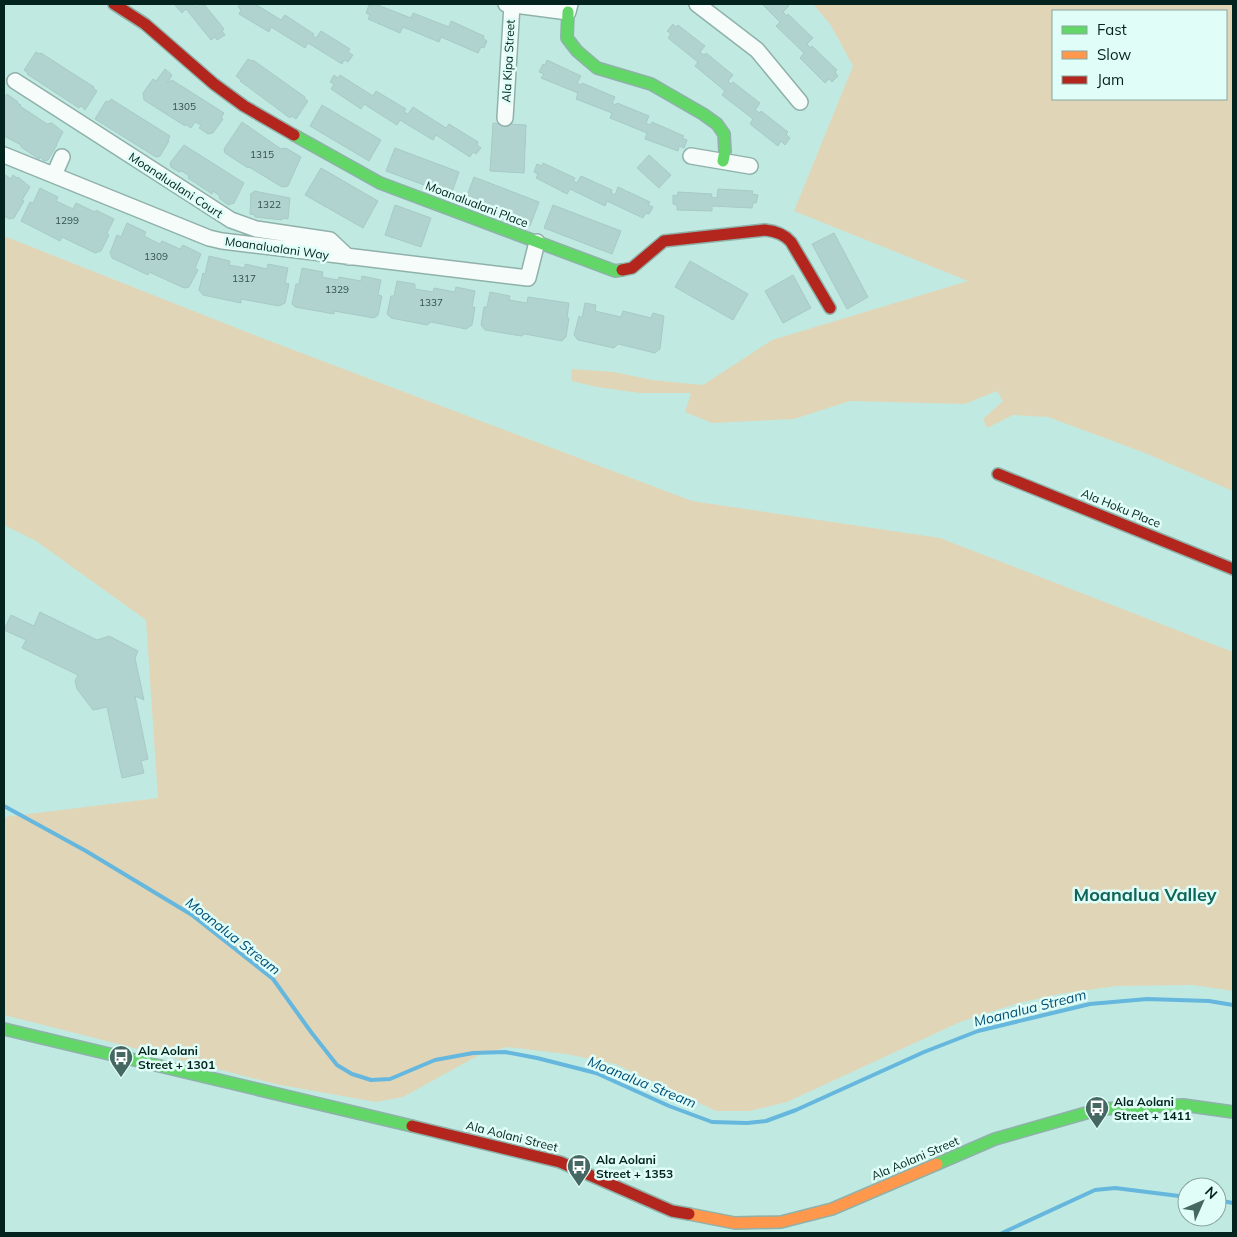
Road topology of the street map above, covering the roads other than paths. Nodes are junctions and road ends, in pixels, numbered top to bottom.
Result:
1 (114, 4) edge
2 (509, 4) edge
3 (697, 4) edge
4 (569, 8) edge
5 (15, 81) dead end
6 (800, 102) dead end
7 (505, 118) dead end
8 (4, 155) edge
9 (691, 156) dead end
10 (62, 157) dead end
11 (723, 161) junction
12 (750, 166) dead end
13 (54, 175) junction
14 (537, 242) junction
15 (348, 257) junction
16 (830, 308) dead end
17 (998, 474) dead end
18 (1233, 568) edge
19 (4, 1029) edge
20 (1233, 1112) edge

1 - 14 street, Moanalualani Place
2 - 4 street
2 - 7 street, Ala Kipa Street
3 - 6 street
4 - 11 street
5 - 15 street, Moanalualani Court
8 - 13 street, Moanalualani Way
9 - 11 street
10 - 13 street
11 - 12 street
13 - 15 street, Moanalualani Way
14 - 15 street, Moanalualani Way
14 - 16 street, Moanalualani Place
17 - 18 street, Ala Hoku Place
19 - 20 street, Ala Aolani Street

